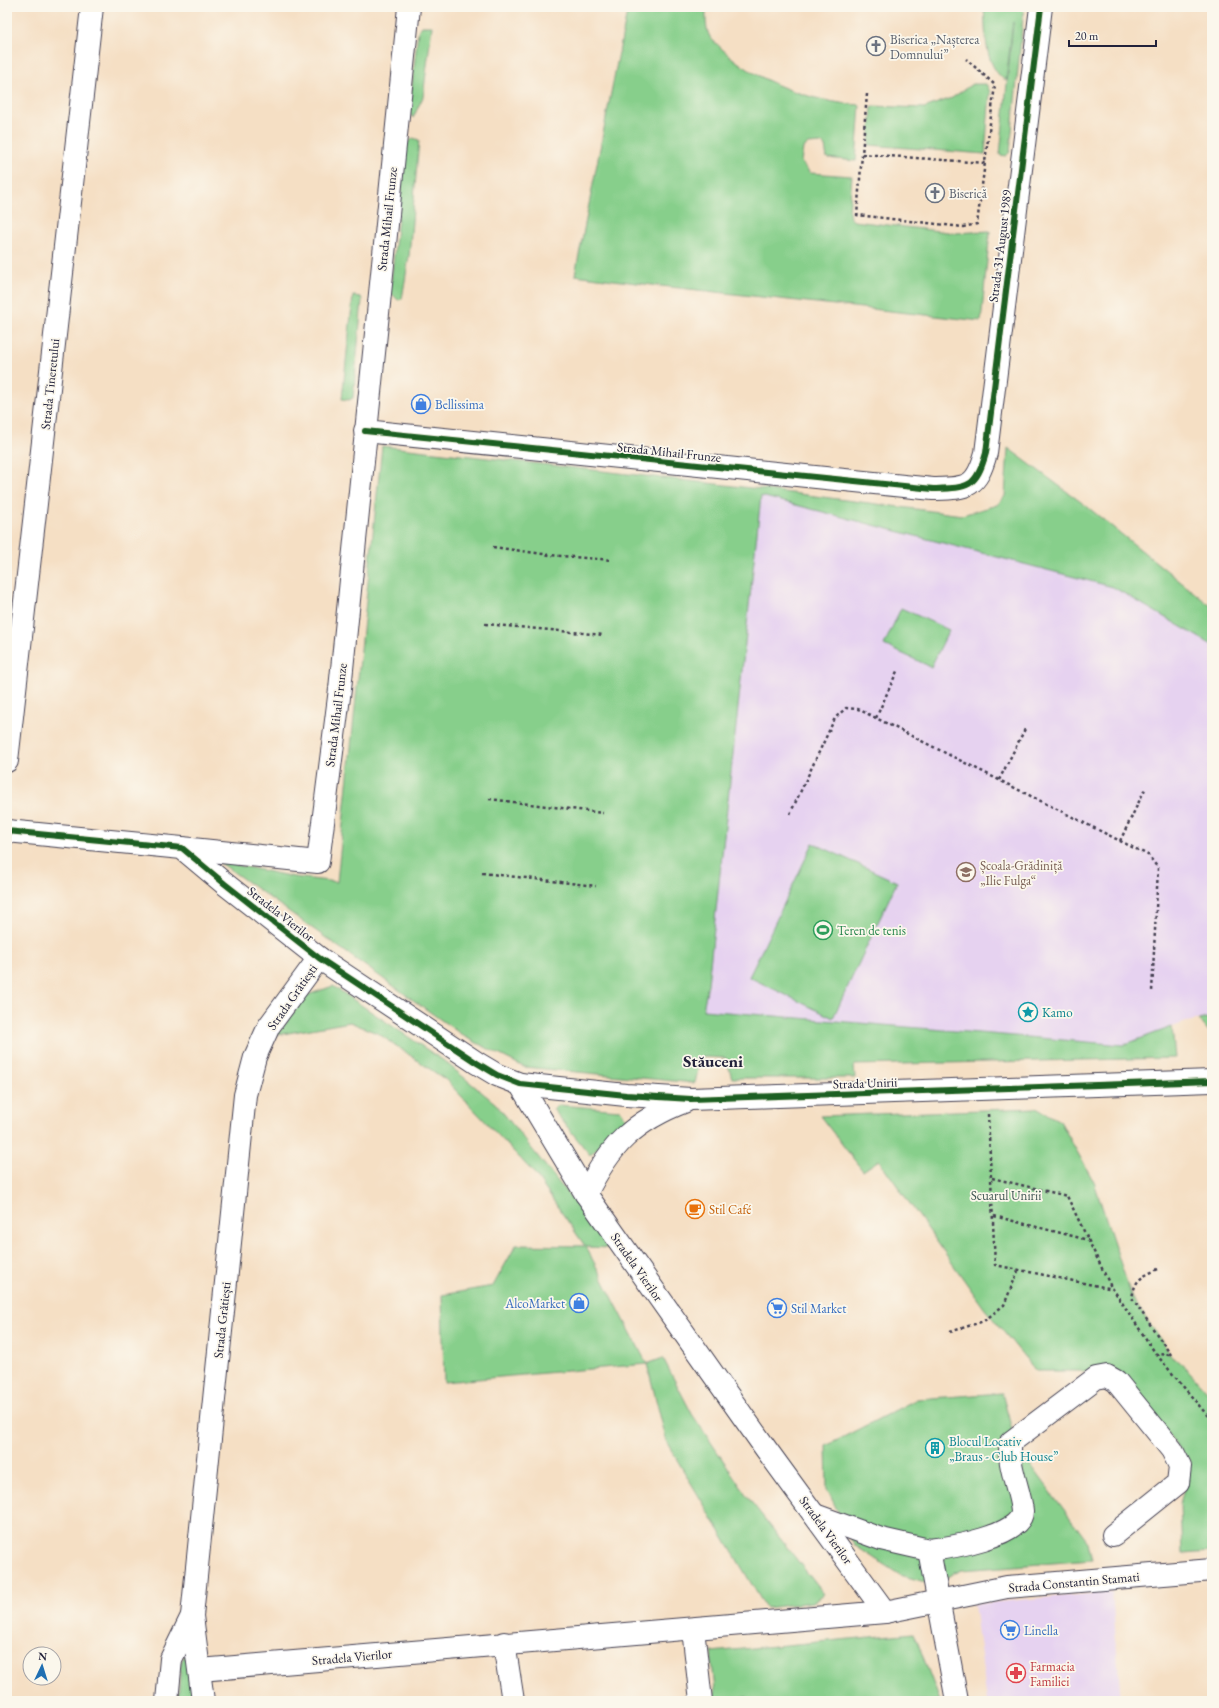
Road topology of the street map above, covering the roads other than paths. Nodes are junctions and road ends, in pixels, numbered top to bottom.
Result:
1 (92, 7) edge
2 (408, 7) edge
3 (1041, 7) edge
4 (365, 431) junction
5 (970, 484) joint
6 (7, 761) edge
7 (7, 831) edge
8 (182, 848) junction
9 (319, 958) junction
10 (1212, 1081) edge
11 (520, 1084) junction
12 (691, 1099) junction
13 (586, 1194) junction
14 (815, 1516) junction
15 (1113, 1535) dead end
16 (929, 1550) junction
17 (1212, 1570) edge
18 (938, 1602) junction
19 (885, 1612) junction
20 (192, 1616) junction
21 (693, 1629) junction
22 (504, 1643) junction
23 (200, 1670) junction
24 (167, 1701) edge
25 (204, 1701) edge
26 (513, 1701) edge
27 (701, 1701) edge
28 (957, 1701) edge

1 - 6 street, Strada Tineretului
2 - 4 street, Strada Mihail Frunze
3 - 5 street, Strada 31 August 1989
4 - 5 street, Strada Mihail Frunze
4 - 8 street, Strada Mihail Frunze
7 - 8 street
8 - 9 street, Stradela Vierilor
9 - 11 street, Stradela Vierilor
9 - 20 street, Strada Grătiești
10 - 12 street, Strada Unirii
11 - 12 street, Strada Unirii
11 - 13 street, Stradela Vierilor
12 - 13 street
13 - 14 street, Stradela Vierilor
14 - 16 street
14 - 19 street, Stradela Vierilor
15 - 16 street
16 - 18 street
17 - 18 street, Strada Constantin Stamati
18 - 19 street, Strada Constantin Stamati
18 - 28 street
19 - 21 street, Stradela Vierilor
20 - 23 street, Strada Grătiești
20 - 24 street
21 - 22 street, Stradela Vierilor
21 - 27 street
22 - 23 street, Stradela Vierilor
22 - 26 street
23 - 25 street, Strada Grătiești

